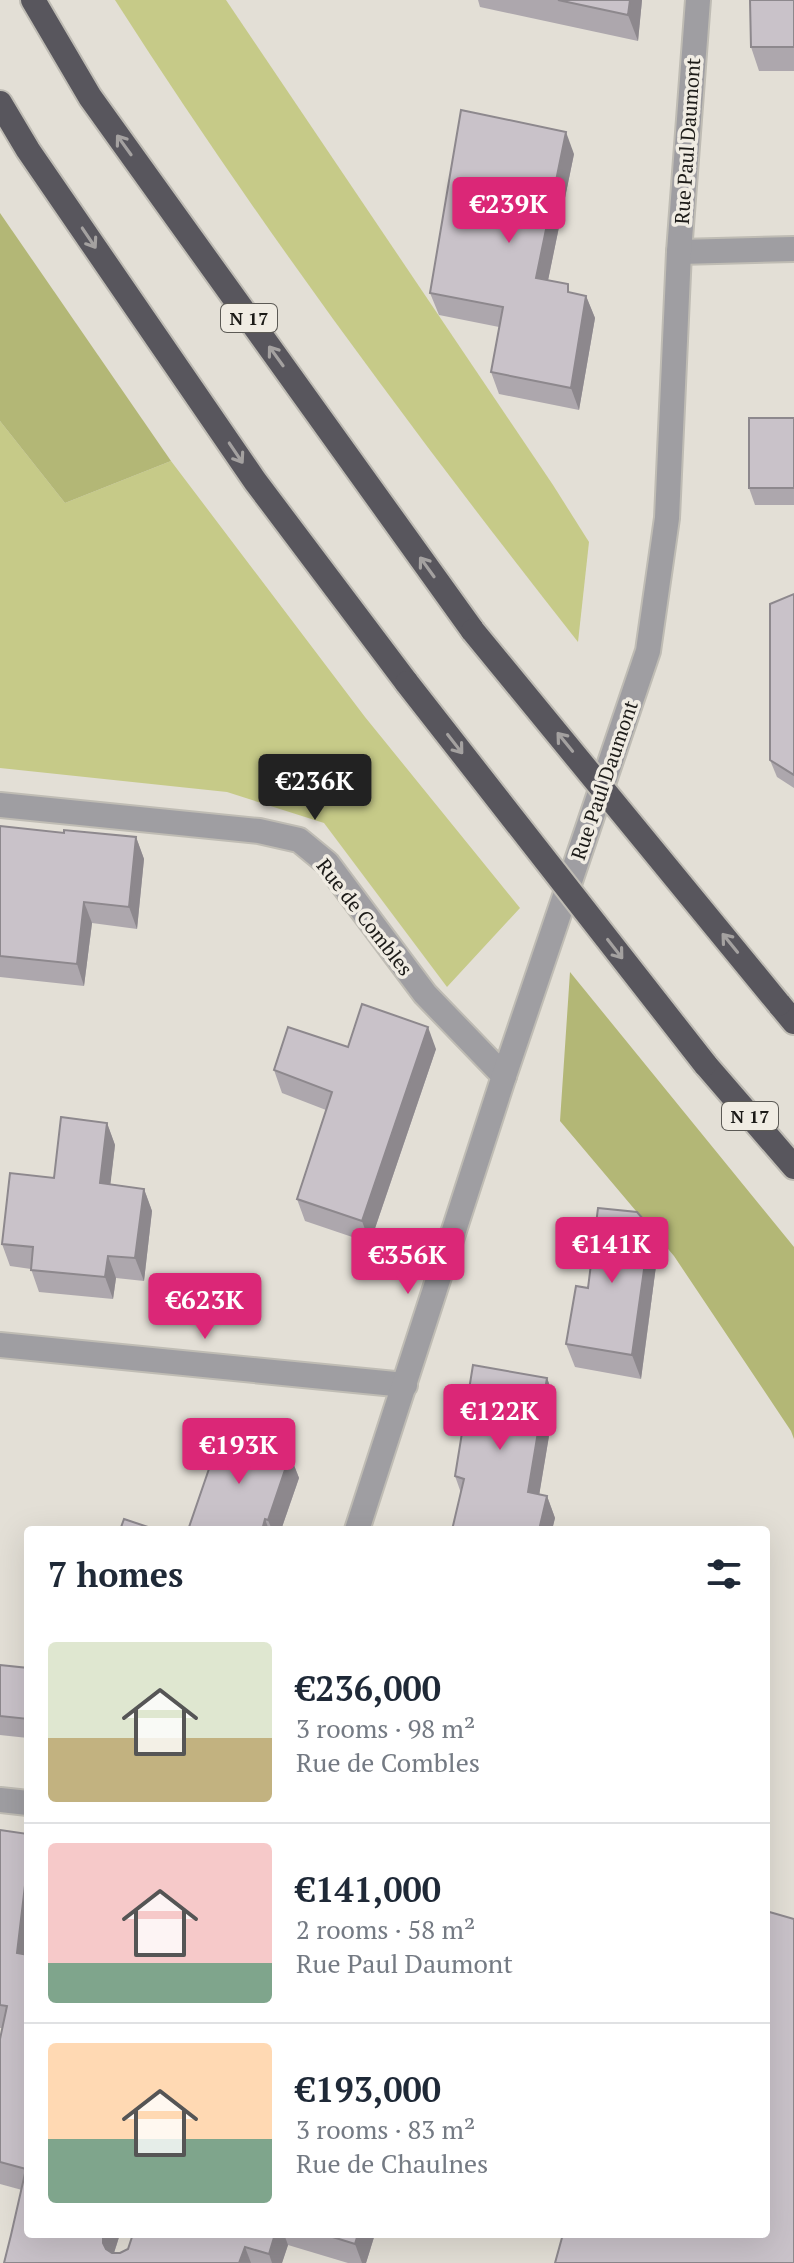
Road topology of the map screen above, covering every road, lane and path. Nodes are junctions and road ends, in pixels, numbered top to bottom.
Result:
1 (33, 0) edge
2 (698, 0) edge
3 (0, 103) edge
4 (794, 249) edge
5 (679, 252) junction
6 (0, 805) edge
7 (787, 1013) edge
8 (504, 1076) junction
9 (794, 1167) edge
10 (0, 1345) edge
11 (405, 1385) junction
12 (358, 1526) edge
13 (0, 1800) edge
14 (24, 1803) edge

7 -> 1 highway, N 17, bridge
2 - 5 street, Rue Paul Daumont
3 -> 9 highway, N 17, bridge
4 - 5 street
5 - 8 street, Rue Paul Daumont
6 - 8 street, Rue de Combles
8 - 11 street, Rue Paul Daumont
10 - 11 street
11 - 12 street, Rue Paul Daumont
13 - 14 street

